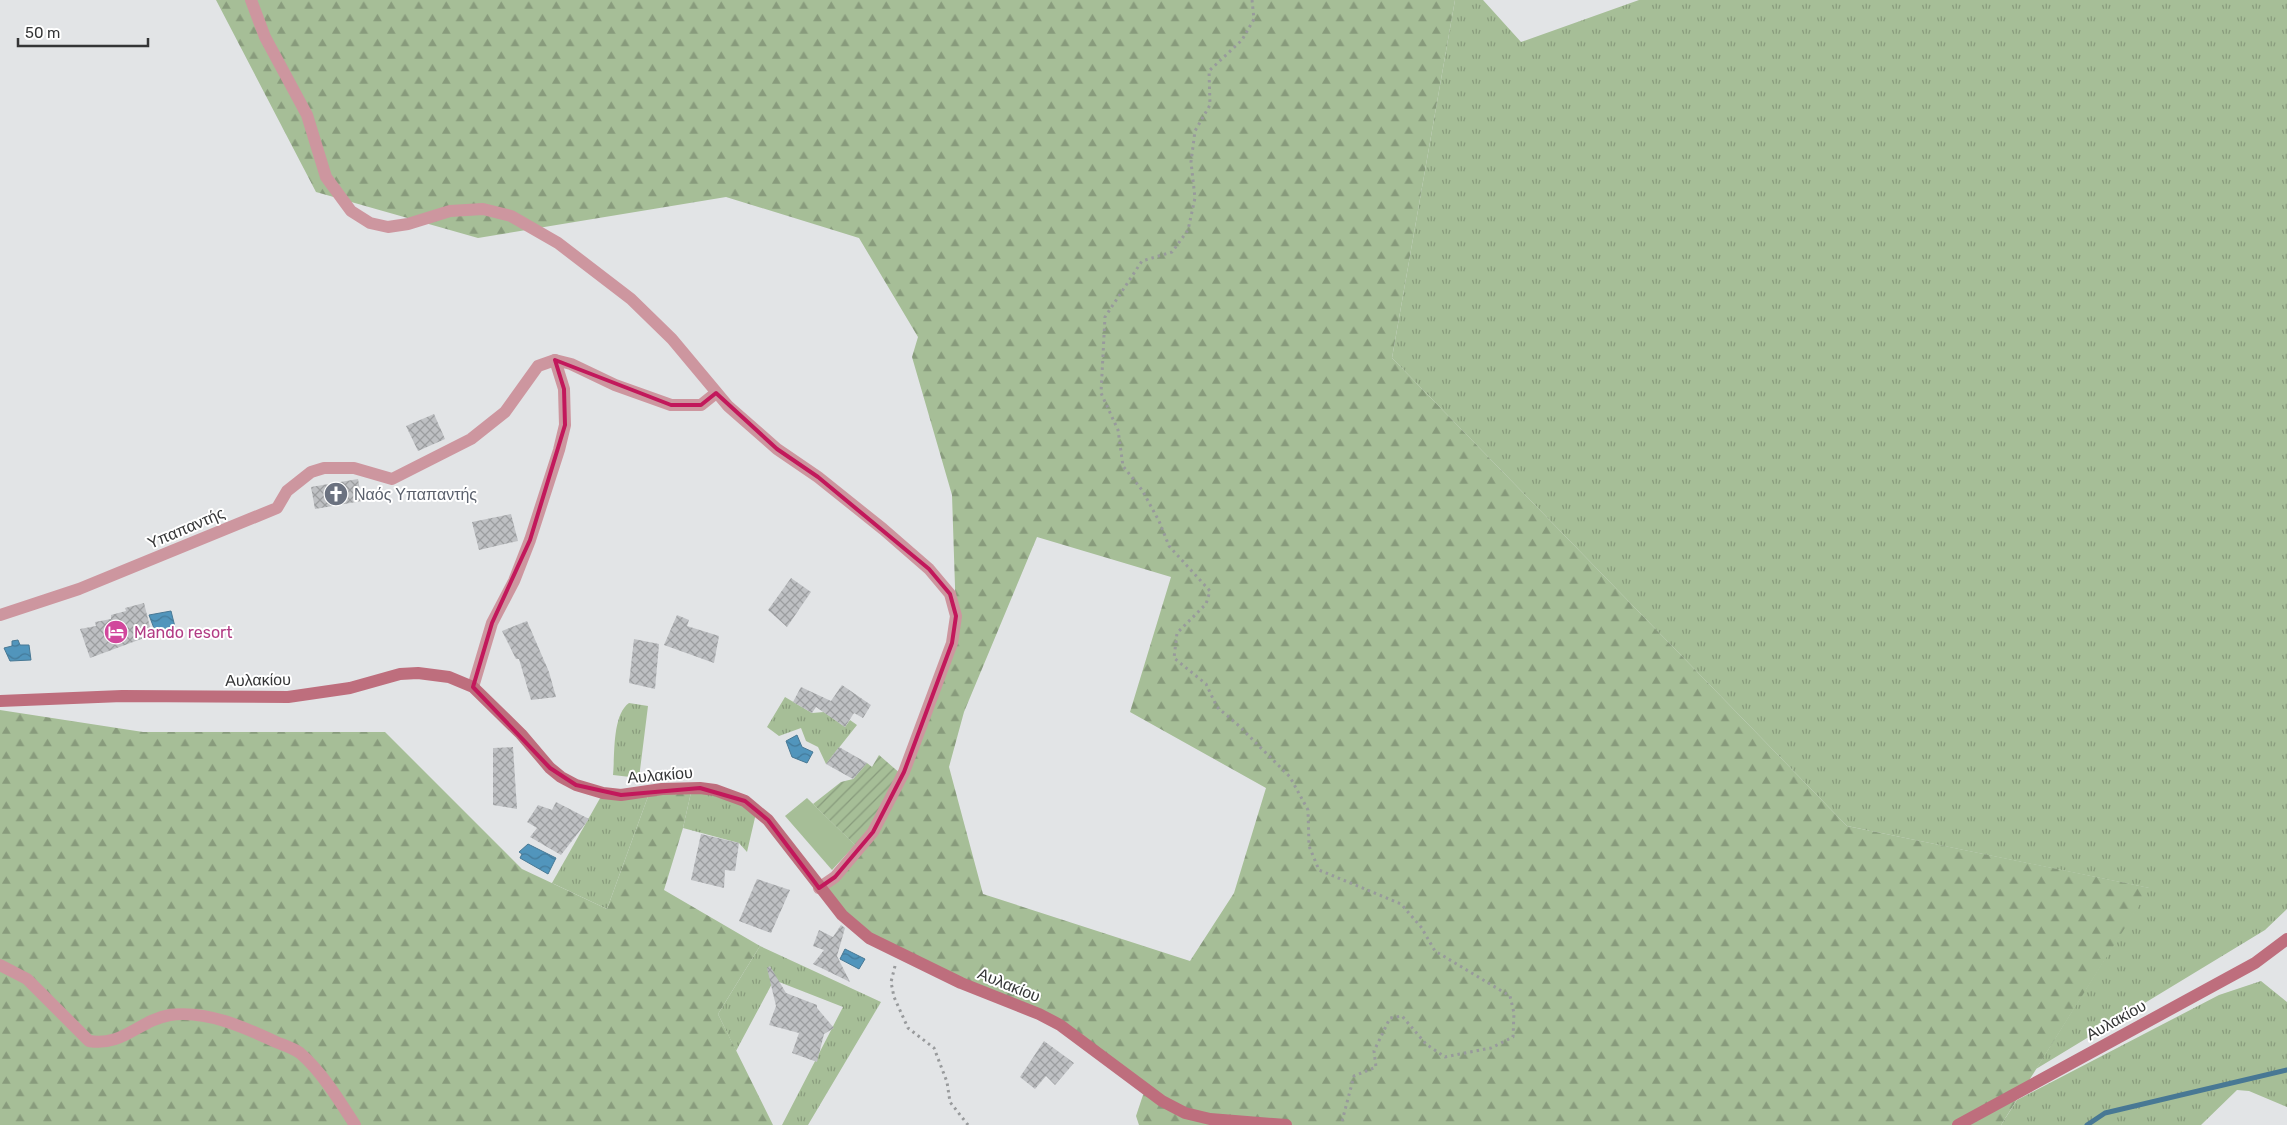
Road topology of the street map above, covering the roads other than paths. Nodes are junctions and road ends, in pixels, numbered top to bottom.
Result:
1 (251, 0) edge
2 (555, 360) junction
3 (716, 393) junction
4 (0, 615) edge
5 (474, 687) junction
6 (0, 701) edge
7 (819, 888) junction
8 (2287, 939) edge
9 (0, 965) edge
10 (355, 1125) edge
11 (1286, 1125) edge
12 (1958, 1125) edge

1 - 3 street
2 - 3 street
2 - 4 street, Υπαπαντής
2 - 5 street
3 - 7 street
5 - 6 street, Αυλακίου
5 - 7 street, Αυλακίου
7 - 11 street, Αυλακίου
8 - 12 street, Αυλακίου
9 - 10 street

